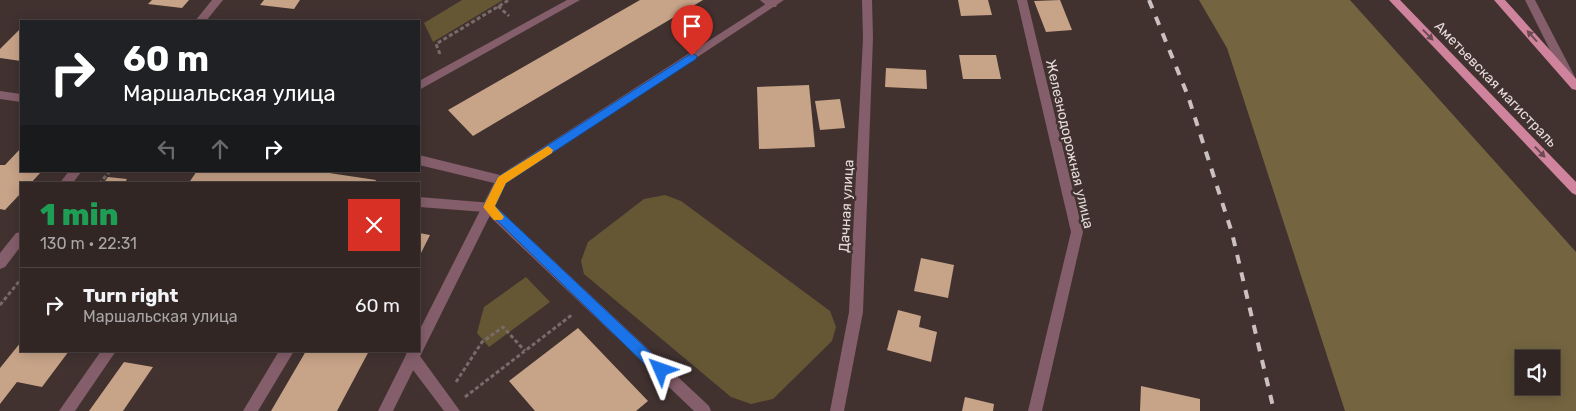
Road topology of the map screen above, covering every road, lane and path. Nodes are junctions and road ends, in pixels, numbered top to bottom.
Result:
1 (218, 0) edge
2 (509, 0) edge
3 (575, 0) edge
4 (867, 0) edge
5 (1022, 0) edge
6 (1394, 0) edge
7 (1499, 0) edge
8 (1530, 0) edge
9 (772, 2) edge
10 (201, 20) edge
11 (447, 71) junction
12 (1573, 82) edge
13 (420, 85) edge
14 (0, 95) edge
15 (20, 98) edge
16 (420, 160) edge
17 (75, 172) edge
18 (109, 172) edge
19 (502, 180) junction
20 (67, 182) edge
21 (102, 182) edge
22 (1576, 190) edge
23 (420, 202) edge
24 (488, 207) junction
25 (20, 238) edge
26 (0, 263) edge
27 (20, 280) edge
28 (589, 303) junction
29 (0, 305) edge
30 (420, 341) edge
31 (525, 351) junction
32 (108, 352) edge
33 (286, 352) edge
34 (414, 352) edge
35 (416, 352) edge
36 (449, 406) edge
37 (66, 411) edge
38 (250, 411) edge
39 (385, 411) edge
40 (704, 411) edge
41 (837, 411) edge
42 (1035, 411) edge

1 - 10 street
2 - 11 path
3 - 11 street
4 - 41 street, Дачная улица
5 - 42 street, Железнодорожная улица
6 -> 22 main road, Аметьевская магистраль
12 -> 7 main road
8 - 12 street
9 - 19 street
11 - 13 street
14 - 15 street
16 - 19 street
17 - 20 street
18 - 21 path
19 - 24 street
23 - 24 street
24 - 28 street
24 - 30 street
25 - 26 street
27 - 29 path
28 - 31 path
28 - 40 street
31 - 36 path
31 - 36 path
32 - 37 street
33 - 38 street
34 - 39 street
35 - 36 street

